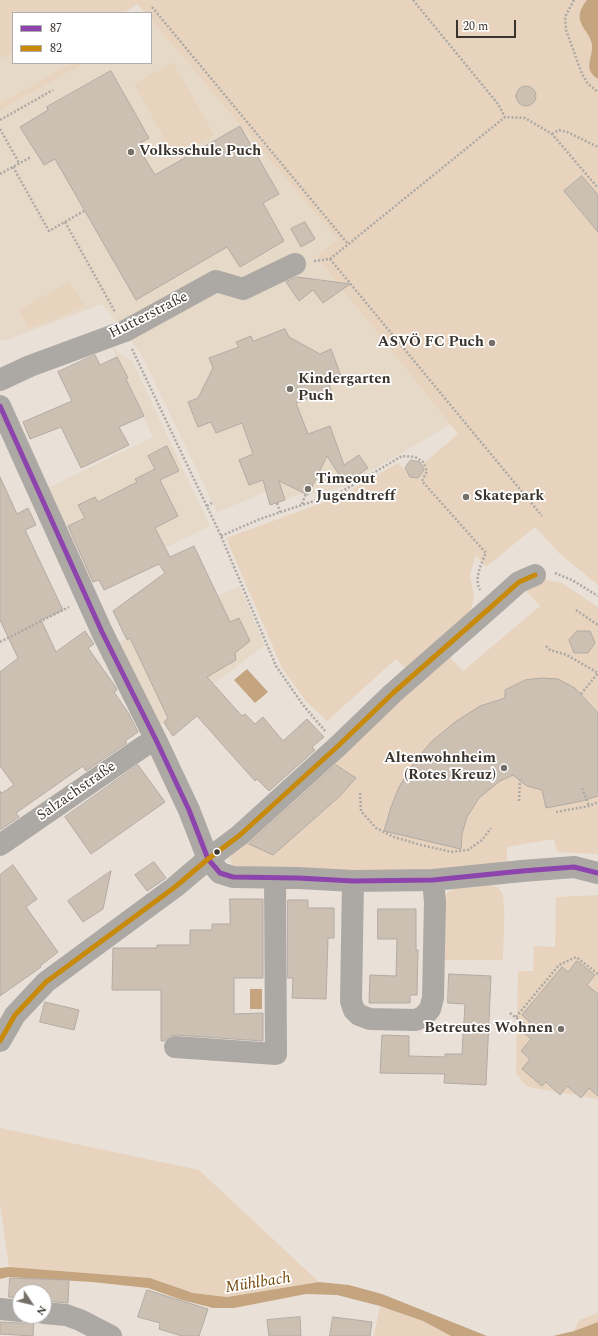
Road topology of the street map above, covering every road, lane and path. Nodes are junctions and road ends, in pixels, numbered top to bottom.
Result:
1 (413, 0) edge
2 (574, 0) edge
3 (152, 6) dead end
4 (53, 90) dead end
5 (598, 92) edge
6 (505, 117) junction
7 (0, 120) edge
8 (0, 129) edge
9 (552, 134) junction
10 (598, 147) edge
11 (30, 157) dead end
12 (19, 163) junction
13 (13, 167) junction
14 (0, 174) edge
15 (598, 188) edge
16 (84, 211) dead end
17 (65, 222) junction
18 (348, 244) junction
19 (330, 259) junction
20 (295, 264) joint
21 (125, 331) junction
22 (0, 380) edge
23 (0, 406) edge
24 (187, 452) dead end
25 (182, 454) junction
26 (310, 483) dead end
27 (212, 503) dead end
28 (277, 503) dead end
29 (302, 505) junction
30 (206, 506) junction
31 (280, 512) junction
32 (542, 516) dead end
33 (220, 536) junction
34 (535, 575) joint
35 (598, 596) edge
36 (87, 598) junction
37 (491, 607) junction
38 (576, 610) dead end
39 (598, 625) edge
40 (0, 642) edge
41 (546, 646) dead end
42 (598, 673) edge
43 (581, 694) dead end
44 (156, 740) junction
45 (338, 746) junction
46 (520, 780) dead end
47 (582, 788) dead end
48 (360, 794) dead end
49 (520, 802) dead end
50 (598, 802) edge
51 (589, 806) junction
52 (556, 812) dead end
53 (491, 828) dead end
54 (0, 845) edge
55 (208, 859) junction
56 (598, 873) edge
57 (275, 878) junction
58 (433, 880) junction
59 (352, 881) junction
60 (598, 974) edge
61 (510, 1013) dead end
62 (516, 1017) junction
63 (527, 1026) dead end
64 (0, 1040) edge
65 (175, 1047) dead end
66 (0, 1309) edge
67 (12, 1310) edge
68 (52, 1313) edge
69 (111, 1336) edge

1 - 6 path
2 - 5 path
3 - 18 path
4 - 7 path
6 - 9 path
6 - 18 path
8 - 12 path
9 - 10 path
9 - 15 path
11 - 12 path
12 - 13 path
13 - 14 path
13 - 17 path
16 - 17 path
17 - 21 path
18 - 19 path
19 - 20 path
19 - 32 path
20 - 21 street, Hutterstraße
21 - 22 street, Hutterstraße
21 - 25 path
23 - 36 street
24 - 25 path
25 - 30 path
26 - 29 path
27 - 30 path
28 - 31 path
29 - 31 path
29 - 37 path
30 - 33 path
31 - 33 path
33 - 45 path
34 - 35 path
34 - 37 street
36 - 40 path
36 - 44 street
37 - 45 street
38 - 39 path
41 - 42 path
42 - 43 path
44 - 54 street, Salzachstraße
44 - 55 street
45 - 55 street
46 - 49 path
47 - 51 path
48 - 53 path
50 - 51 path
51 - 52 path
55 - 57 street
55 - 64 street
56 - 58 street
57 - 59 street
57 - 65 street
58 - 59 street
58 - 59 street
60 - 62 path
61 - 62 path
62 - 63 path
66 - 67 street
68 - 69 street

